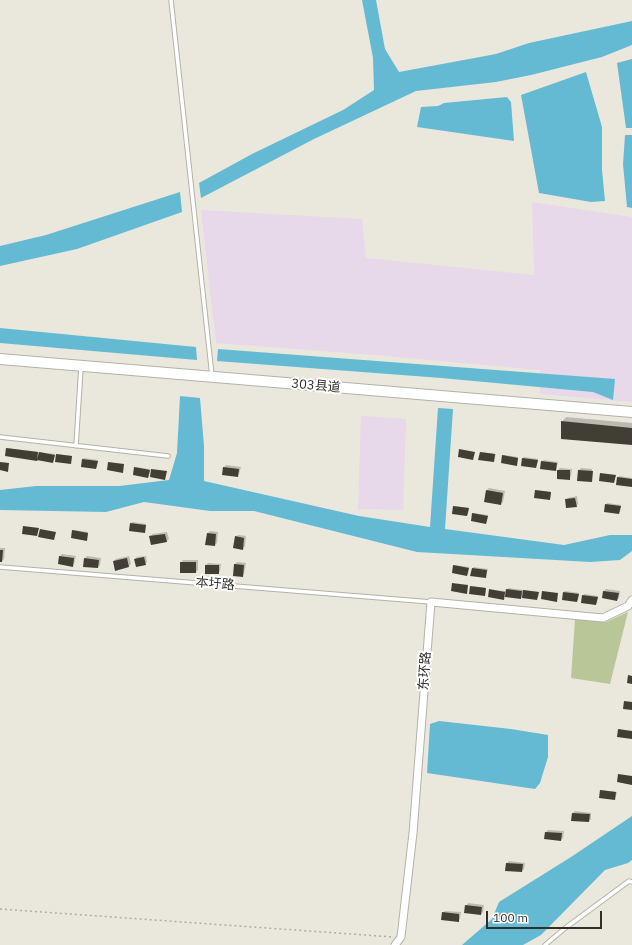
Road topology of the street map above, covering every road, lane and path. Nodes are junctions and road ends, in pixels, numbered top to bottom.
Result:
1 (171, 0) edge
2 (0, 359) edge
3 (81, 366) junction
4 (212, 377) junction
5 (632, 412) edge
6 (0, 437) edge
7 (76, 446) junction
8 (168, 456) dead end
9 (0, 567) edge
10 (632, 600) edge
11 (431, 602) junction
12 (632, 882) edge
13 (0, 909) edge
14 (401, 937) junction
15 (395, 945) edge
16 (545, 945) edge

1 - 4 lane
2 - 3 main road, 303县道
3 - 4 main road, 303县道
3 - 7 lane
4 - 5 main road, 303县道
6 - 7 lane
7 - 8 lane
9 - 11 lane, 本圩路
10 - 11 street
11 - 14 street, 东环路
12 - 16 lane
13 - 14 path
14 - 15 street

